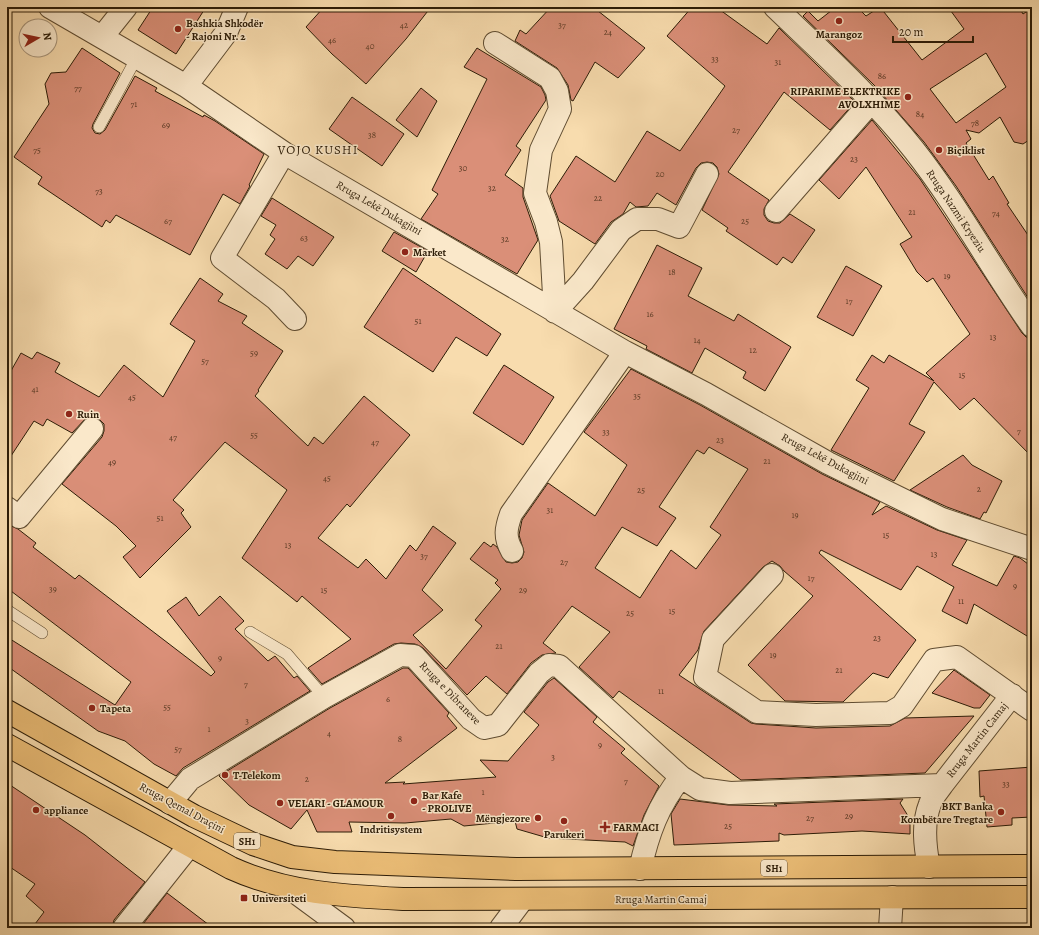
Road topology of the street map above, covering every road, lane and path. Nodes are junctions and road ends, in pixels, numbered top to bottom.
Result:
1 (50, 7) edge
2 (126, 7) edge
3 (237, 7) edge
4 (775, 7) edge
5 (102, 37) junction
6 (495, 43) dead end
7 (137, 57) junction
8 (186, 86) junction
9 (871, 102) junction
10 (99, 127) dead end
11 (284, 153) junction
12 (707, 174) dead end
13 (776, 211) dead end
14 (556, 312) junction
15 (295, 318) dead end
16 (1032, 326) edge
17 (625, 352) junction
18 (92, 429) dead end
19 (7, 508) edge
20 (1032, 549) edge
21 (512, 551) dead end
22 (772, 575) dead end
23 (7, 610) edge
24 (250, 632) dead end
25 (42, 633) dead end
26 (559, 666) joint
27 (1012, 695) junction
28 (324, 697) junction
29 (1032, 710) edge
30 (7, 712) edge
31 (7, 745) edge
32 (681, 777) junction
33 (942, 785) junction
34 (170, 803) junction
35 (189, 846) junction
36 (1032, 866) edge
37 (930, 867) junction
38 (640, 869) junction
39 (291, 889) junction
40 (892, 897) junction
41 (1032, 897) edge
42 (522, 900) junction
43 (124, 928) edge
44 (344, 928) edge
45 (501, 928) edge
46 (890, 928) edge

1 - 5 street, Rruga Lekë Dukagjini
2 - 5 street
3 - 8 street
4 - 9 street, Rruga Nazmi Kryeziu
5 - 7 street, Rruga Lekë Dukagjini
6 - 14 street
7 - 8 street, Rruga Lekë Dukagjini
7 - 10 lane
8 - 11 street, Rruga Lekë Dukagjini
9 - 13 street
9 - 16 street, Rruga Nazmi Kryeziu
11 - 14 street, Rruga Lekë Dukagjini
11 - 15 street
12 - 14 street
14 - 17 street, Rruga Lekë Dukagjini
17 - 20 street, Rruga Lekë Dukagjini
17 - 21 street
18 - 19 street
22 - 27 street, Rruga Martin Camaj
23 - 25 lane
24 - 28 lane
26 - 28 street, Rruga e Dibraneve
26 - 32 street, Rruga Martin Camaj
27 - 29 street, Rruga Martin Camaj
27 - 33 street, Rruga Martin Camaj
28 - 34 street, Rruga e Dibraneve
30 - 34 main road, Rruga Qemal Draçini / SH1
31 - 35 main road
32 - 33 street, Rruga Martin Camaj
32 - 38 street
33 - 37 street, Rruga Martin Camaj
34 - 38 main road, Rruga Qemal Draçini / SH1
35 - 39 main road
35 - 43 street
36 - 37 main road, SH1
37 - 38 main road, SH1
39 - 42 main road, Rruga Martin Camaj
39 - 44 street
40 - 41 main road, Rruga Martin Camaj
40 - 42 main road, Rruga Martin Camaj
40 - 46 street
42 - 45 street

